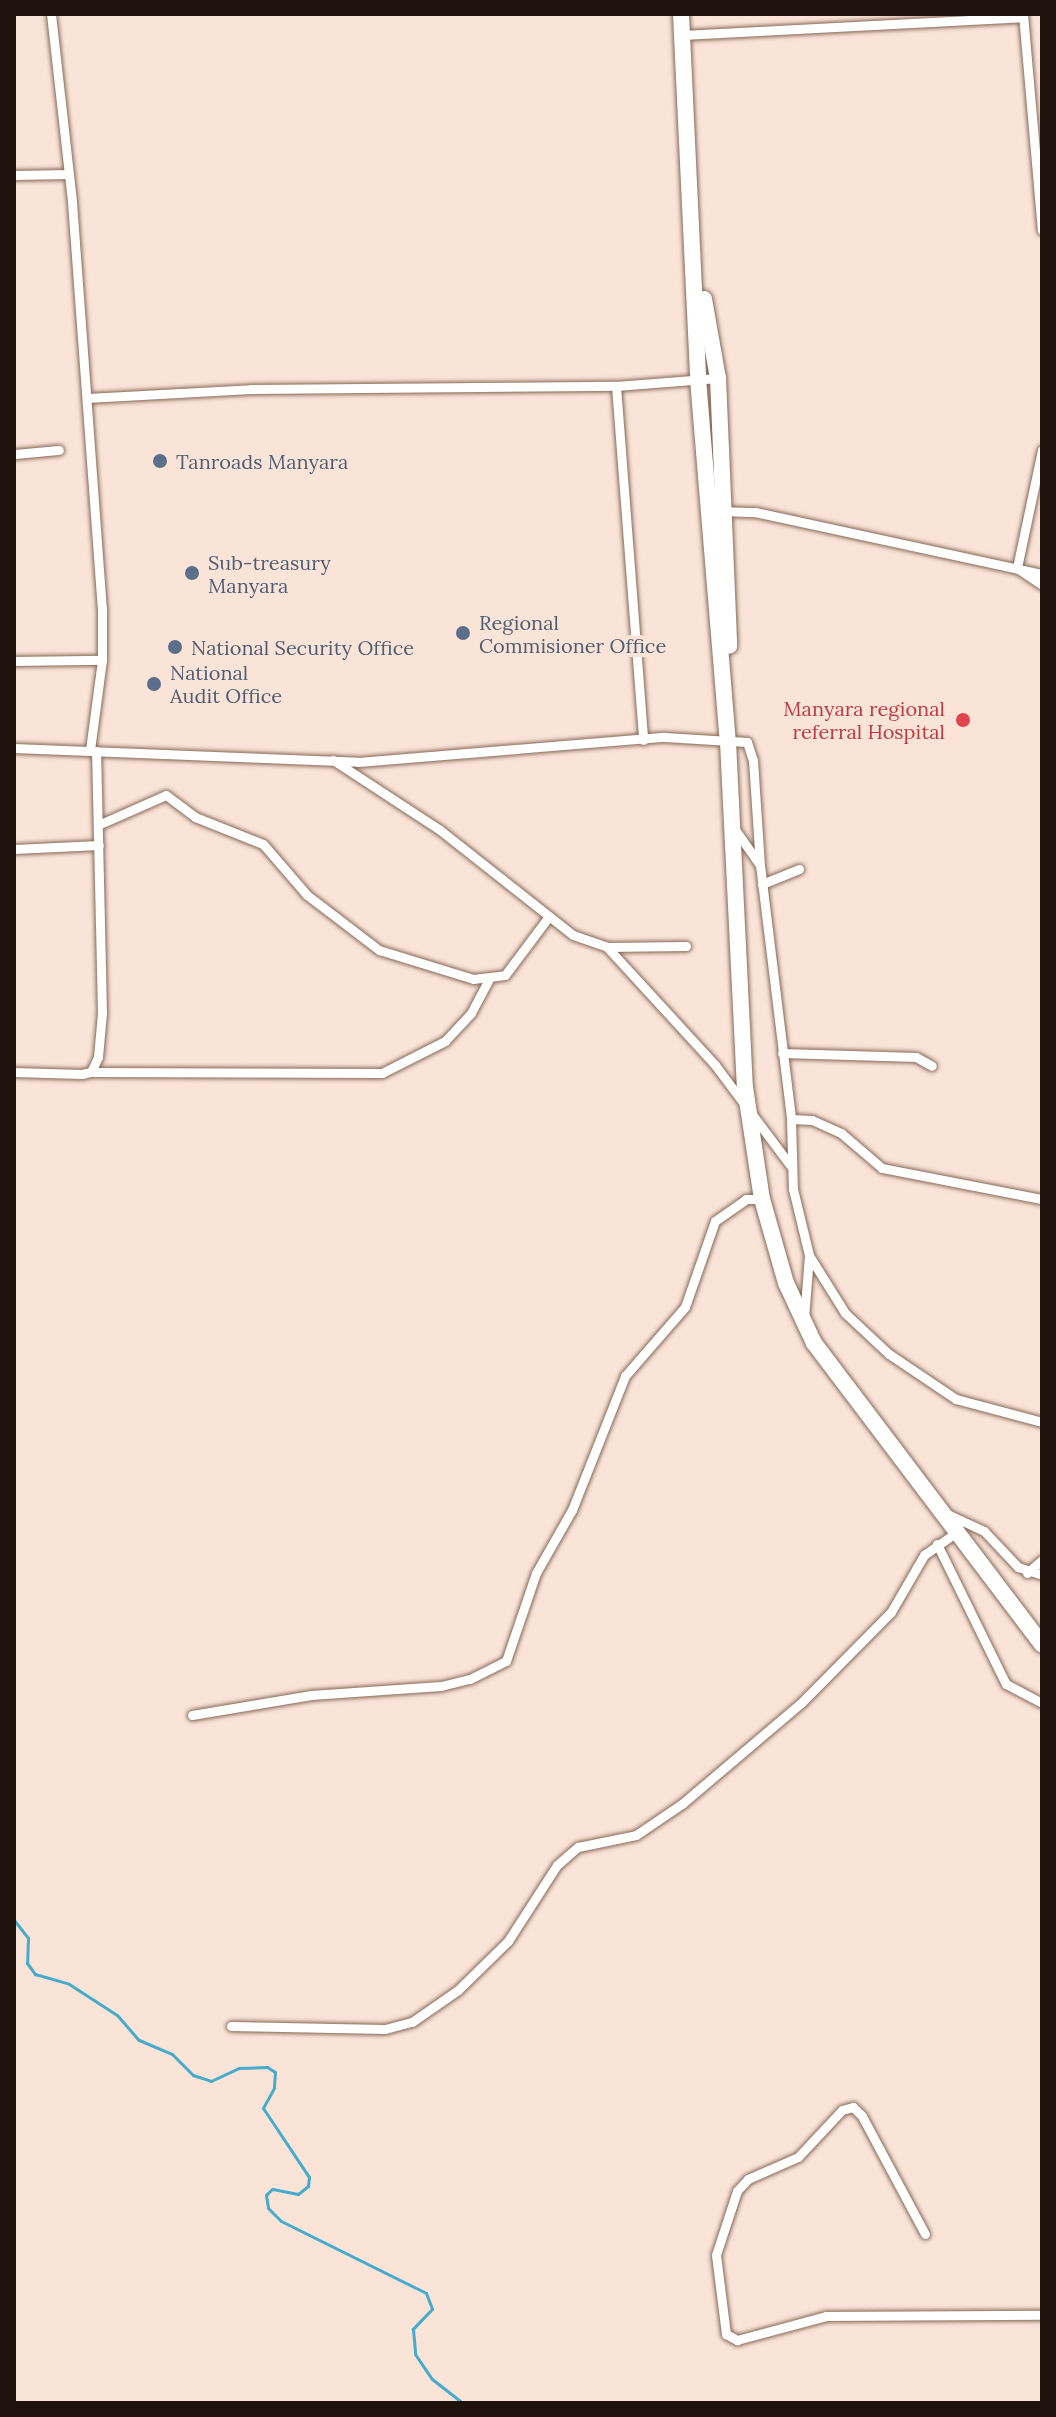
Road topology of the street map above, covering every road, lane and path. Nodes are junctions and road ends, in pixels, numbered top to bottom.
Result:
1 (51, 14) edge
2 (681, 14) edge
3 (1023, 15) edge
4 (682, 35) junction
5 (69, 174) junction
6 (14, 175) edge
7 (1042, 230) edge
8 (694, 238) junction
9 (718, 378) junction
10 (698, 379) junction
11 (616, 386) junction
12 (87, 398) junction
13 (59, 450) dead end
14 (1042, 450) edge
15 (14, 454) edge
16 (717, 511) junction
17 (1017, 568) junction
18 (1042, 574) edge
19 (1042, 585) edge
20 (15, 659) edge
21 (102, 660) junction
22 (643, 740) junction
23 (728, 742) junction
24 (14, 748) edge
25 (93, 750) junction
26 (333, 760) junction
27 (98, 825) junction
28 (732, 825) junction
29 (99, 845) junction
30 (14, 849) edge
31 (760, 865) junction
32 (799, 869) dead end
33 (762, 884) junction
34 (547, 919) junction
35 (686, 946) dead end
36 (607, 947) junction
37 (489, 979) junction
38 (782, 1053) junction
39 (932, 1066) dead end
40 (14, 1072) edge
41 (91, 1072) junction
42 (747, 1108) junction
43 (791, 1119) junction
44 (791, 1166) junction
45 (762, 1199) junction
46 (1042, 1199) edge
47 (809, 1255) junction
48 (803, 1325) junction
49 (1042, 1422) edge
50 (938, 1512) junction
51 (956, 1533) junction
52 (937, 1544) junction
53 (1042, 1560) edge
54 (1027, 1573) junction
55 (1042, 1575) edge
56 (1042, 1644) edge
57 (1042, 1703) edge
58 (192, 1715) dead end
59 (231, 2026) dead end
60 (925, 2234) dead end
61 (1042, 2315) edge

1 - 5 street
2 - 4 highway
3 - 4 street
3 - 7 street
4 - 8 highway
5 - 6 street
5 - 12 street
8 - 9 highway
8 - 10 highway
9 - 10 street
9 - 16 highway
10 - 11 street
10 - 16 highway
11 - 12 street
11 - 22 street
12 - 21 street
13 - 15 street
14 - 17 street
16 - 17 street
16 - 23 highway
17 - 18 street
17 - 19 street
20 - 21 street
21 - 25 street
22 - 23 street
22 - 26 street
23 - 28 highway
23 - 31 street
24 - 25 street
25 - 26 street
25 - 27 street
26 - 34 street
27 - 29 street
27 - 37 street
28 - 31 street
28 - 42 highway
29 - 30 street
29 - 41 street
31 - 33 street
32 - 33 street
33 - 38 street
34 - 36 street
34 - 37 street
35 - 36 street
36 - 42 street
37 - 41 street
38 - 39 street
38 - 43 street
40 - 41 street
42 - 44 street
42 - 45 highway
43 - 44 street
43 - 46 street
44 - 47 street
45 - 48 highway
45 - 58 street
47 - 48 street
47 - 49 street
48 - 50 highway
50 - 51 highway
50 - 54 street
51 - 52 street
51 - 56 highway
52 - 57 street
52 - 59 street
53 - 54 street
54 - 55 street
60 - 61 street

